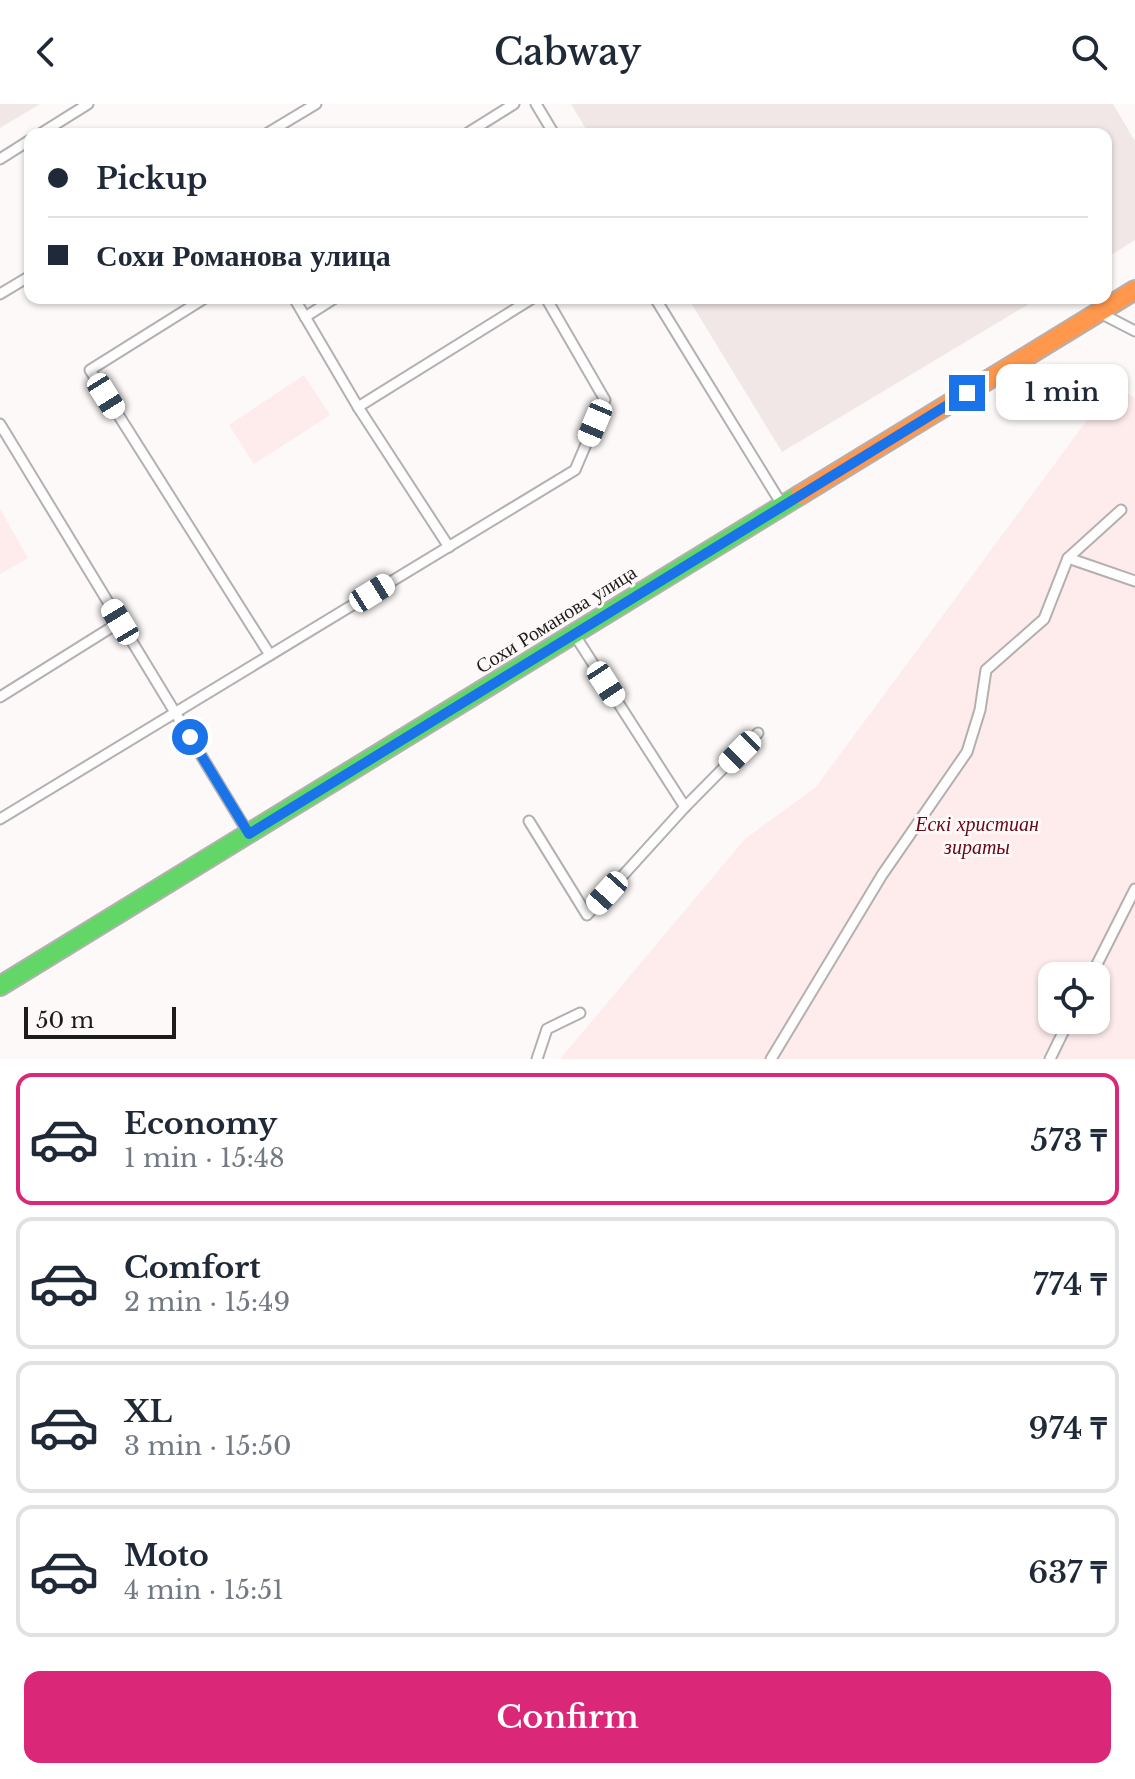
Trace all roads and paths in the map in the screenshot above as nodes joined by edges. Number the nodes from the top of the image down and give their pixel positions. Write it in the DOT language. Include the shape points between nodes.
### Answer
graph roads {
  1 [pos="88,104"];
  2 [pos="316,104"];
  3 [pos="514,104"];
  4 [pos="536,104"];
  5 [pos="50,128"];
  6 [pos="276,128"];
  7 [pos="476,128"];
  8 [pos="550,128"];
  9 [pos="24,144"];
  10 [pos="0,159"];
  11 [pos="24,280"];
  12 [pos="1135,290"];
  13 [pos="0,294"];
  14 [pos="195,304"];
  15 [pos="297,304"];
  16 [pos="326,304"];
  17 [pos="523,304"];
  18 [pos="549,304"];
  19 [pos="659,304"];
  20 [pos="1099,312"];
  21 [pos="305,317"];
  22 [pos="1135,331"];
  23 [pos="358,407"];
  24 [pos="1,427"];
  25 [pos="783,507"];
  26 [pos="1121,510"];
  27 [pos="449,547"];
  28 [pos="1068,558"];
  29 [pos="1135,581"];
  30 [pos="120,622"];
  31 [pos="574,635"];
  32 [pos="270,655"];
  33 [pos="0,697"];
  34 [pos="175,712"];
  35 [pos="758,733"];
  36 [pos="685,807"];
  37 [pos="0,819"];
  38 [pos="529,821"];
  39 [pos="249,834"];
  40 [pos="1135,889"];
  41 [pos="1098,962"];
  42 [pos="0,986"];
  43 [pos="580,1013"];
  44 [pos="1062,1034"];
  45 [pos="537,1059"];
  46 [pos="771,1059"];
  47 [pos="1050,1059"];
  1 -- 5 [label="lane"];
  2 -- 6 [label="lane"];
  3 -- 7 [label="lane"];
  4 -- 8 [label="lane"];
  9 -- 10 [label="lane"];
  11 -- 13 [label="lane"];
  12 -- 20 [label="street, Сохи Романова улица"];
  14 -- 32 [label="lane" via="90,370"];
  15 -- 21 [label="lane"];
  16 -- 21 [label="lane"];
  17 -- 23 [label="lane"];
  18 -- 27 [label="lane" via="605,400 575,470"];
  19 -- 25 [label="lane"];
  20 -- 22 [label="lane"];
  20 -- 25 [label="street, Сохи Романова улица"];
  21 -- 23 [label="lane"];
  23 -- 27 [label="lane"];
  24 -- 30 [label="lane"];
  25 -- 31 [label="street, Сохи Романова улица"];
  26 -- 28 [label="lane"];
  27 -- 32 [label="lane"];
  28 -- 29 [label="lane"];
  28 -- 46 [label="lane" via="1044,619 986,670 967,752 882,875"];
  30 -- 33 [label="lane"];
  30 -- 34 [label="lane"];
  31 -- 36 [label="lane"];
  31 -- 39 [label="street, Сохи Романова улица"];
  32 -- 34 [label="lane"];
  34 -- 37 [label="lane"];
  34 -- 39 [label="lane"];
  35 -- 36 [label="lane"];
  36 -- 38 [label="lane" via="587,915"];
  39 -- 42 [label="street, Сохи Романова улица"];
  40 -- 41 [label="lane"];
  43 -- 45 [label="lane" via="547,1029"];
  44 -- 47 [label="lane"];
}
